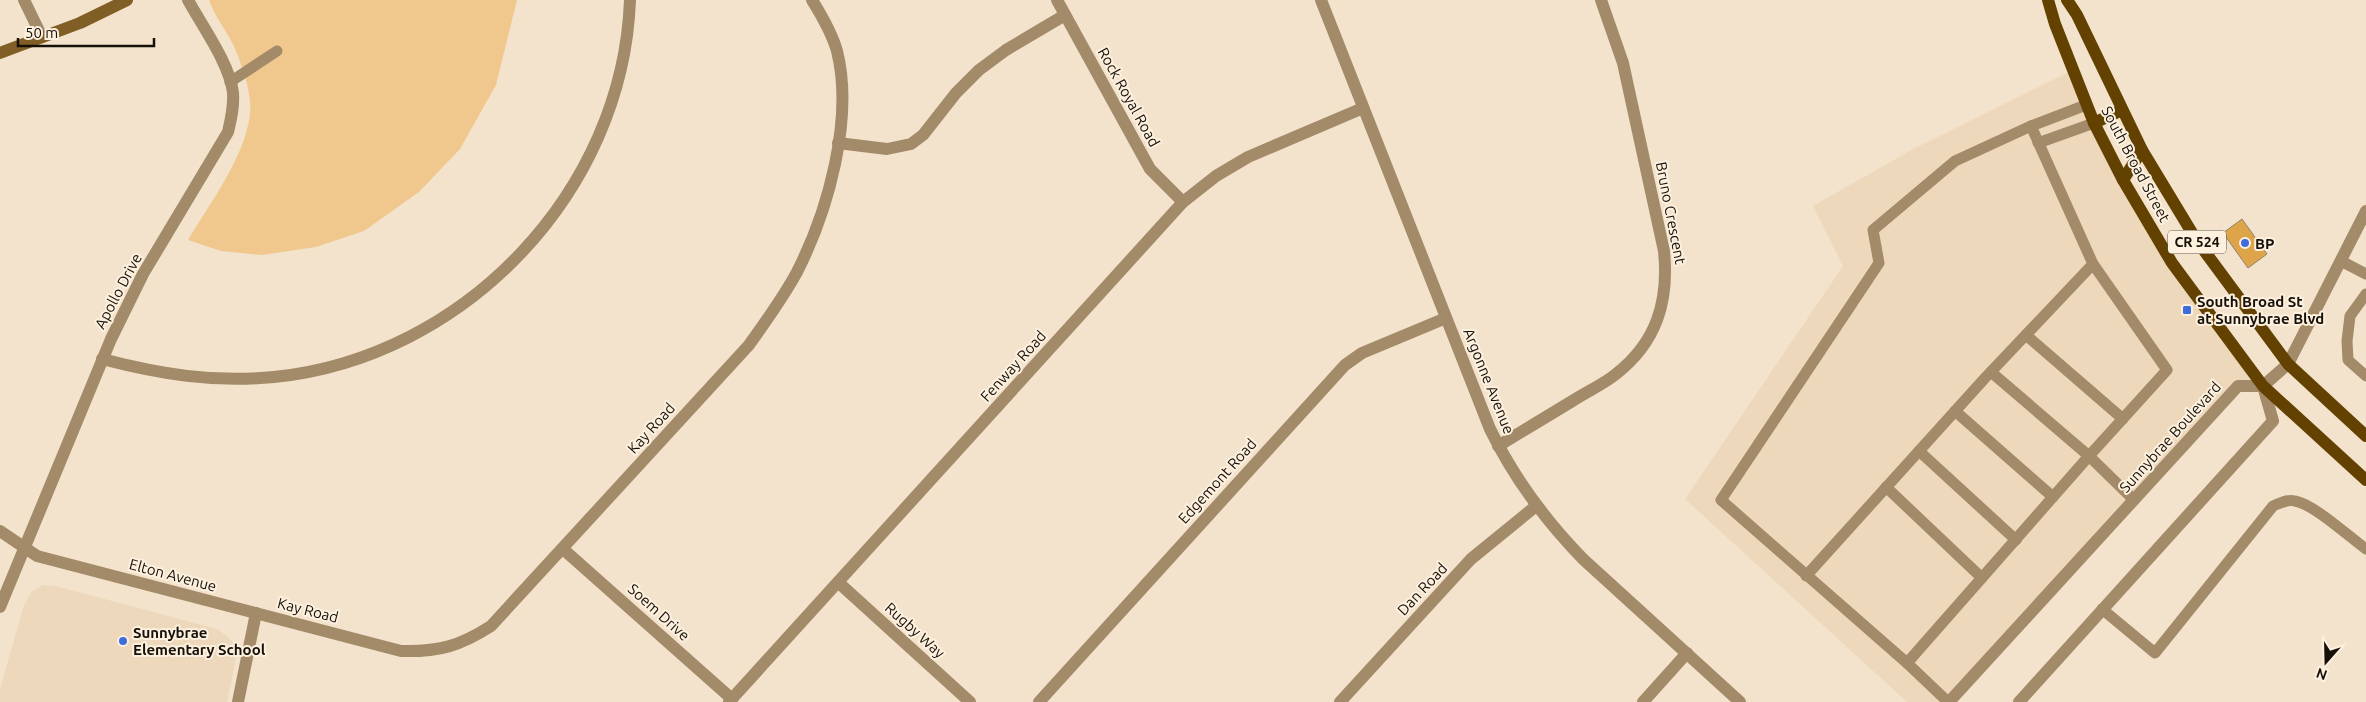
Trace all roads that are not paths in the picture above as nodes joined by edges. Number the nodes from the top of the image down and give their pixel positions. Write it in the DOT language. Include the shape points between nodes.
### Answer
graph roads {
  1 [pos="24,0"];
  2 [pos="127,0"];
  3 [pos="188,0"];
  4 [pos="630,0"];
  5 [pos="812,0"];
  6 [pos="1057,0"];
  7 [pos="1320,0"];
  8 [pos="1601,0"];
  9 [pos="2048,0"];
  10 [pos="2067,0"];
  11 [pos="1065,15"];
  12 [pos="42,38"];
  13 [pos="277,51"];
  14 [pos="0,53"];
  15 [pos="230,82"];
  16 [pos="2086,105"];
  17 [pos="1363,108"];
  18 [pos="2122,110"];
  19 [pos="2094,123"];
  20 [pos="2031,126"];
  21 [pos="838,143"];
  22 [pos="2038,144"];
  23 [pos="2142,150"];
  24 [pos="2123,180"];
  25 [pos="1183,202"];
  26 [pos="2366,211"];
  27 [pos="2341,261"];
  28 [pos="2093,264"];
  29 [pos="2366,274"];
  30 [pos="2366,294"];
  31 [pos="1446,318"];
  32 [pos="2026,335"];
  33 [pos="102,359"];
  34 [pos="2288,364"];
  35 [pos="1991,372"];
  36 [pos="2366,376"];
  37 [pos="2263,386"];
  38 [pos="1955,412"];
  39 [pos="2123,419"];
  40 [pos="2366,436"];
  41 [pos="1498,446"];
  42 [pos="1919,451"];
  43 [pos="2089,456"];
  44 [pos="2366,480"];
  45 [pos="1886,488"];
  46 [pos="2054,497"];
  47 [pos="2134,500"];
  48 [pos="1536,506"];
  49 [pos="0,531"];
  50 [pos="2016,540"];
  51 [pos="24,547"];
  52 [pos="564,549"];
  53 [pos="2366,549"];
  54 [pos="1806,576"];
  55 [pos="1982,578"];
  56 [pos="839,583"];
  57 [pos="0,607"];
  58 [pos="2102,609"];
  59 [pos="256,613"];
  60 [pos="1687,653"];
  61 [pos="1907,663"];
  62 [pos="731,700"];
  63 [pos="238,702"];
  64 [pos="970,702"];
  65 [pos="1039,702"];
  66 [pos="1340,702"];
  67 [pos="1643,702"];
  68 [pos="1740,702"];
  69 [pos="1949,702"];
  70 [pos="2019,702"];
  1 -- 12 [label="street"];
  2 -- 12 [label="street"];
  3 -- 15 [label="street, Apollo Drive"];
  4 -- 33 [label="street" via="625,51 615,92 590,155 565,200 511,264 480,292 440,320 396,344 357,359 275,377 191,378 149,372"];
  5 -- 21 [label="street, Kay Road" via="827,24 841,75"];
  6 -- 11 [label="street, Rock Royal Road"];
  7 -- 17 [label="street, Argonne Avenue"];
  8 -- 41 [label="street, Bruno Crescent" via="1623,63 1664,251 1664,296 1658,319 1633,359 1615,375"];
  9 -- 16 [label="main road, South Broad Street / CR 524"];
  10 -- 18 [label="main road, South Broad Street / CR 524"];
  11 -- 21 [label="street" via="979,70 923,135 910,144 887,149"];
  11 -- 25 [label="street, Rock Royal Road" via="1150,169"];
  12 -- 14 [label="street"];
  13 -- 15 [label="lane"];
  15 -- 33 [label="street, Apollo Drive" via="233,110 228,132 143,274"];
  16 -- 19 [label="main road, South Broad Street / CR 524"];
  16 -- 20 [label="lane"];
  17 -- 25 [label="street, Fenway Road" via="1248,157 1216,176"];
  17 -- 31 [label="street, Argonne Avenue"];
  18 -- 19 [label="main road"];
  18 -- 23 [label="main road, South Broad Street / CR 524"];
  19 -- 22 [label="lane"];
  19 -- 24 [label="main road, South Broad Street / CR 524"];
  20 -- 22 [label="lane"];
  20 -- 54 [label="lane" via="1955,161 1873,230 1880,263 1721,500"];
  21 -- 52 [label="street, Kay Road" via="826,198 814,232 774,310 748,345"];
  22 -- 28 [label="lane"];
  23 -- 24 [label="main road"];
  23 -- 34 [label="main road, South Broad Street / CR 524" via="2197,241"];
  24 -- 37 [label="main road, South Broad Street / CR 524" via="2172,264"];
  25 -- 56 [label="street, Fenway Road"];
  26 -- 27 [label="street"];
  27 -- 29 [label="lane"];
  27 -- 34 [label="street"];
  28 -- 32 [label="lane"];
  28 -- 39 [label="lane" via="2168,370"];
  30 -- 36 [label="lane" via="2350,316 2347,341 2348,360"];
  31 -- 41 [label="street, Argonne Avenue"];
  31 -- 65 [label="street, Edgemont Road" via="1362,353 1345,365"];
  32 -- 35 [label="lane"];
  32 -- 39 [label="lane"];
  33 -- 51 [label="street, Apollo Drive"];
  34 -- 37 [label="street"];
  34 -- 40 [label="main road, South Broad Street / CR 524"];
  35 -- 38 [label="lane"];
  35 -- 43 [label="lane"];
  37 -- 44 [label="main road, South Broad Street / CR 524"];
  37 -- 47 [label="street, Sunnybrae Boulevard" via="2238,386"];
  37 -- 58 [label="street" via="2273,421"];
  38 -- 42 [label="lane"];
  38 -- 46 [label="lane"];
  39 -- 43 [label="lane"];
  41 -- 48 [label="street, Argonne Avenue"];
  42 -- 45 [label="lane"];
  42 -- 50 [label="lane"];
  43 -- 46 [label="lane"];
  43 -- 47 [label="lane"];
  45 -- 54 [label="lane"];
  45 -- 55 [label="lane"];
  46 -- 50 [label="lane"];
  47 -- 69 [label="street, Sunnybrae Boulevard"];
  48 -- 60 [label="street, Argonne Avenue" via="1583,559"];
  48 -- 66 [label="street, Dan Road" via="1470,559"];
  49 -- 51 [label="street, Elton Avenue"];
  50 -- 55 [label="lane"];
  51 -- 57 [label="street, Apollo Drive"];
  51 -- 59 [label="street, Elton Avenue" via="37,556"];
  52 -- 59 [label="street, Kay Road" via="492,626 470,640 447,648 425,652 401,651"];
  52 -- 62 [label="street, Soem Drive"];
  53 -- 58 [label="lane" via="2307,504 2293,500 2282,502 2273,506 2155,653"];
  54 -- 61 [label="lane"];
  55 -- 61 [label="lane"];
  56 -- 62 [label="street, Fenway Road"];
  56 -- 64 [label="street, Rugby Way"];
  58 -- 70 [label="street"];
  59 -- 63 [label="street"];
  60 -- 67 [label="street"];
  60 -- 68 [label="street, Argonne Avenue"];
  61 -- 69 [label="lane"];
}
